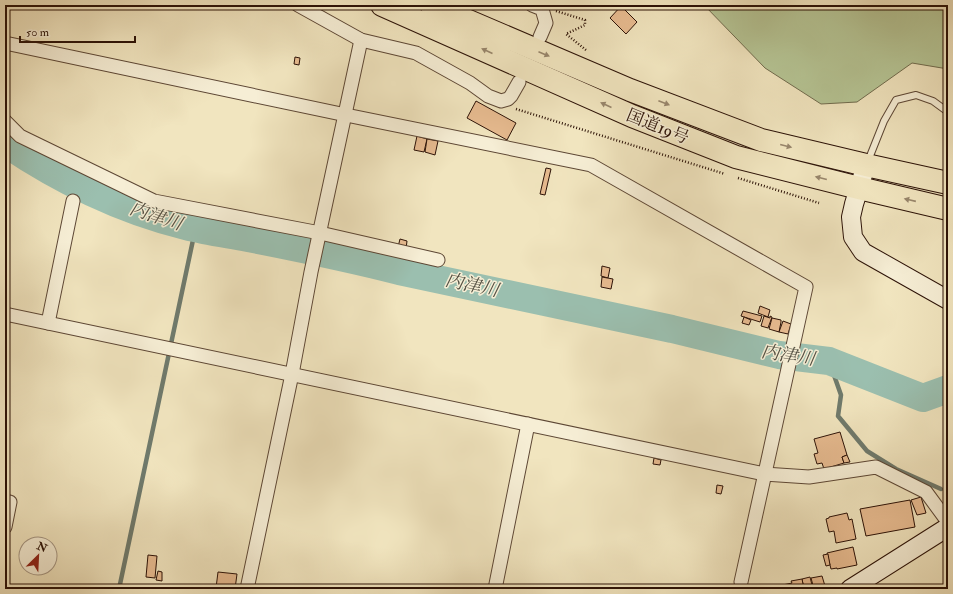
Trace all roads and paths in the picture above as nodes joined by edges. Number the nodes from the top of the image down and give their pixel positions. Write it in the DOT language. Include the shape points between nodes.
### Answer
graph roads {
  1 [pos="298,5"];
  2 [pos="382,5"];
  3 [pos="431,5"];
  4 [pos="537,9"];
  5 [pos="540,37"];
  6 [pos="361,40"];
  7 [pos="5,43"];
  8 [pos="587,51"];
  9 [pos="519,82"];
  10 [pos="501,101"];
  11 [pos="948,112"];
  12 [pos="346,116"];
  13 [pos="5,121"];
  14 [pos="866,165"];
  15 [pos="730,176"];
  16 [pos="737,178"];
  17 [pos="948,183"];
  18 [pos="859,188"];
  19 [pos="73,201"];
  20 [pos="819,203"];
  21 [pos="948,209"];
  22 [pos="320,233"];
  23 [pos="438,260"];
  24 [pos="948,300"];
  25 [pos="5,314"];
  26 [pos="48,322"];
  27 [pos="292,374"];
  28 [pos="528,424"];
  29 [pos="764,474"];
  30 [pos="5,501"];
  31 [pos="948,522"];
  32 [pos="5,527"];
  33 [pos="948,527"];
  34 [pos="741,582"];
  35 [pos="247,589"];
  36 [pos="494,589"];
  37 [pos="850,589"];
  1 -- 6 [label="street"];
  18 -- 2 [label="highway, 国道19号, one-way" via="728,154 632,116"];
  3 -- 14 [label="highway, 国道19号, one-way" via="630,90 761,140"];
  4 -- 5 [label="street" via="546,23"];
  4 -- 8 [label="path" via="551,10 585,20 585,25 566,34"];
  6 -- 10 [label="street" via="416,53 488,96"];
  6 -- 12 [label="street"];
  7 -- 12 [label="street"];
  9 -- 10 [label="street" via="508,100"];
  10 -- 15 [label="path" via="506,106 520,111"];
  11 -- 14 [label="lane" via="932,101 916,95 896,100 884,121"];
  12 -- 22 [label="street"];
  12 -- 29 [label="street" via="591,165 806,287"];
  13 -- 22 [label="street" via="20,136 154,201"];
  14 -- 17 [label="highway, 国道19号"];
  14 -- 18 [label="street"];
  16 -- 20 [label="path"];
  21 -- 18 [label="highway, 国道19号, one-way"];
  18 -- 24 [label="street" via="851,216 853,237 863,252"];
  19 -- 26 [label="street"];
  22 -- 23 [label="street"];
  22 -- 27 [label="street"];
  25 -- 26 [label="street"];
  26 -- 27 [label="street"];
  27 -- 28 [label="street"];
  27 -- 35 [label="street"];
  28 -- 29 [label="street"];
  28 -- 36 [label="street"];
  29 -- 31 [label="street" via="809,477 876,467 926,492"];
  29 -- 34 [label="street"];
  30 -- 32 [label="street" via="10,502"];
  33 -- 37 [label="street"];
}
